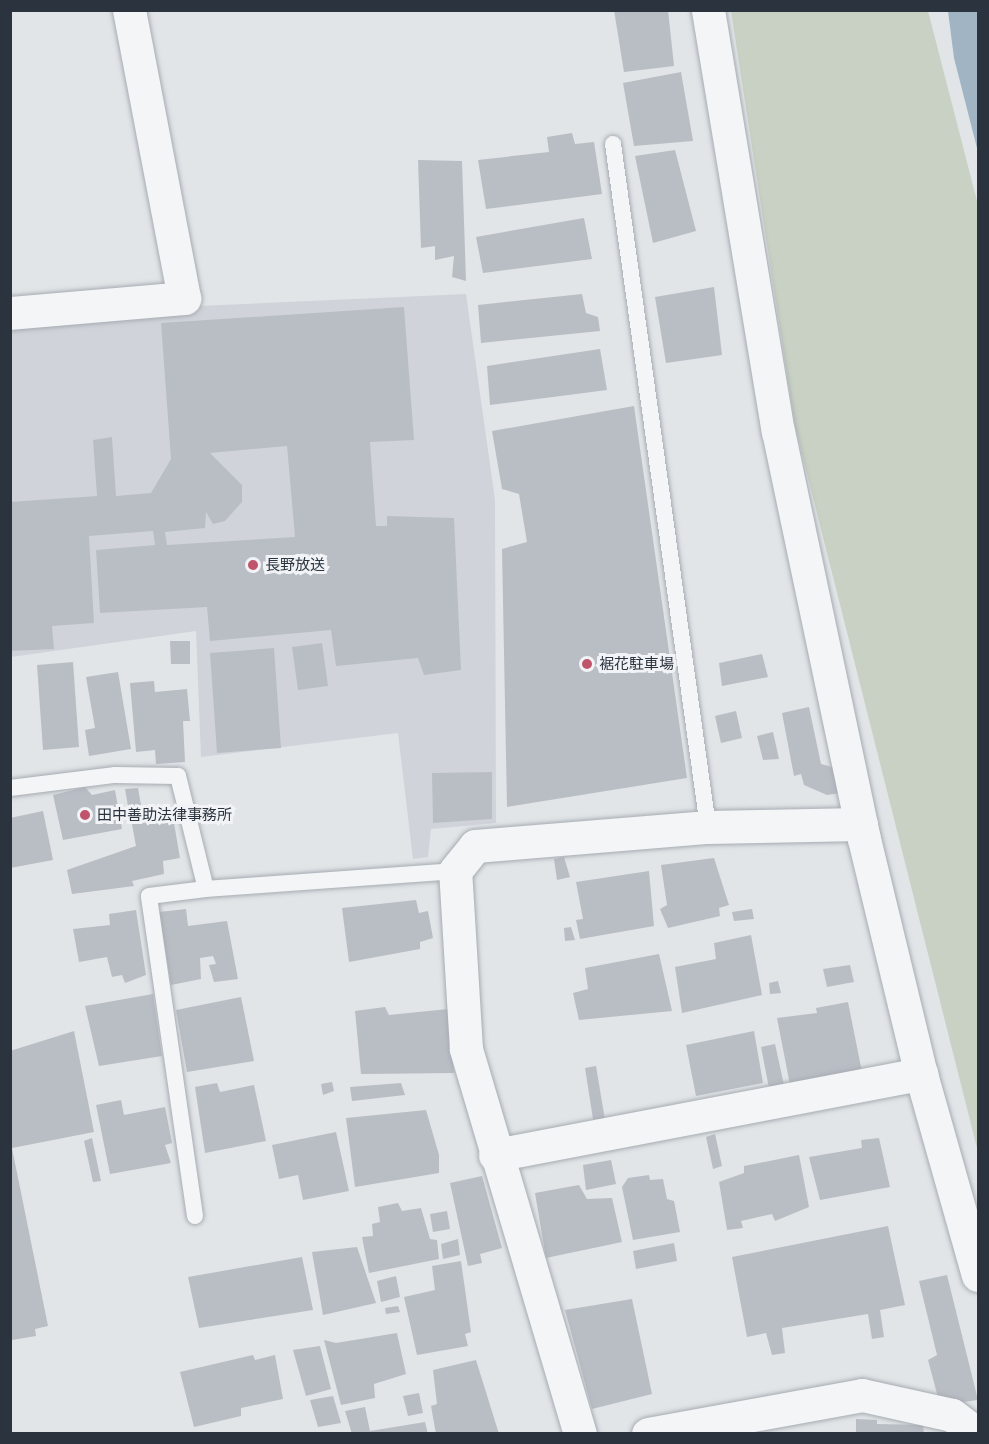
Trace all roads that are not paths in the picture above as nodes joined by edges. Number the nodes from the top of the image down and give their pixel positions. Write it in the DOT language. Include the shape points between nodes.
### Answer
graph roads {
  1 [pos="129,10"];
  2 [pos="708,10"];
  3 [pos="613,144"];
  4 [pos="10,313"];
  5 [pos="10,788"];
  6 [pos="861,824"];
  7 [pos="708,827"];
  8 [pos="455,871"];
  9 [pos="206,889"];
  10 [pos="921,1074"];
  11 [pos="495,1155"];
  12 [pos="195,1216"];
  13 [pos="978,1275"];
  14 [pos="754,1423"];
  15 [pos="580,1434"];
  16 [pos="648,1434"];
  17 [pos="977,1434"];
  1 -- 4 [label="street" via="184,298"];
  2 -- 6 [label="street" via="778,431"];
  3 -- 7 [label="lane"];
  5 -- 9 [label="lane" via="115,775 178,776"];
  6 -- 7 [label="street"];
  6 -- 10 [label="street"];
  7 -- 8 [label="street" via="475,846"];
  8 -- 9 [label="lane"];
  8 -- 11 [label="street" via="466,1049"];
  9 -- 12 [label="lane" via="149,896"];
  10 -- 11 [label="street"];
  10 -- 13 [label="street"];
  11 -- 15 [label="street"];
  14 -- 16 [label="street"];
  14 -- 17 [label="street" via="862,1395 952,1415"];
}
